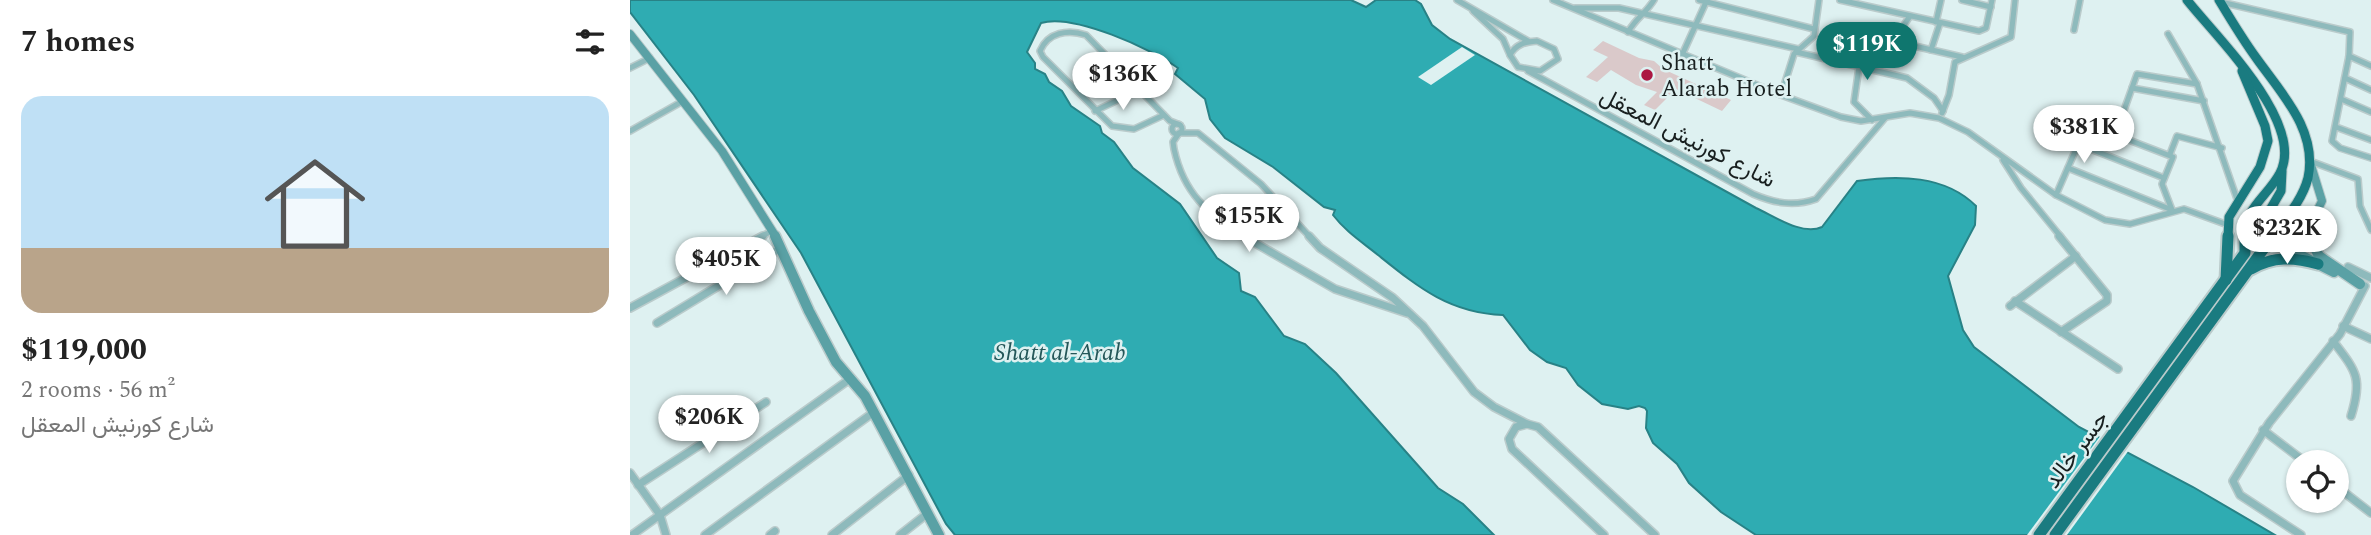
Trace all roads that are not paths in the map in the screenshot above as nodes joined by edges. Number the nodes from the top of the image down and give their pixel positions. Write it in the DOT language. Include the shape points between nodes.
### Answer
graph roads {
  1 [pos="1457,0"];
  2 [pos="1553,0"];
  3 [pos="1654,0"];
  4 [pos="1699,0"];
  5 [pos="1819,0"];
  6 [pos="1840,0"];
  7 [pos="1941,0"];
  8 [pos="1962,0"];
  9 [pos="1992,0"];
  10 [pos="2015,0"];
  11 [pos="2080,0"];
  12 [pos="2187,0"];
  13 [pos="1707,1"];
  14 [pos="2220,1"];
  15 [pos="1991,7"];
  16 [pos="1573,8"];
  17 [pos="1472,9"];
  18 [pos="1643,12"];
  19 [pos="1910,16"];
  20 [pos="1938,22"];
  21 [pos="1694,24"];
  22 [pos="1814,29"];
  23 [pos="2074,30"];
  24 [pos="1628,32"];
  25 [pos="630,34"];
  26 [pos="2168,34"];
  27 [pos="1530,41"];
  28 [pos="1893,41"];
  29 [pos="2220,42"];
  30 [pos="2246,42"];
  31 [pos="1931,50"];
  32 [pos="1797,51"];
  33 [pos="1510,55"];
  34 [pos="1682,55"];
  35 [pos="2349,56"];
  36 [pos="1962,57"];
  37 [pos="650,58"];
  38 [pos="2371,66"];
  39 [pos="1859,67"];
  40 [pos="630,68"];
  41 [pos="2242,69"];
  42 [pos="1528,71"];
  43 [pos="2345,78"];
  44 [pos="2197,83"];
  45 [pos="2132,88"];
  46 [pos="1139,90"];
  47 [pos="2371,90"];
  48 [pos="1781,95"];
  49 [pos="2341,99"];
  50 [pos="683,101"];
  51 [pos="2204,101"];
  52 [pos="1095,111"];
  53 [pos="1943,111"];
  54 [pos="2371,112"];
  55 [pos="2123,113"];
  56 [pos="1164,115"];
  57 [pos="1885,118"];
  58 [pos="1939,118"];
  59 [pos="1872,120"];
  60 [pos="2077,120"];
  61 [pos="2087,124"];
  62 [pos="2336,127"];
  63 [pos="1177,130"];
  64 [pos="630,131"];
  65 [pos="2371,140"];
  66 [pos="2078,144"];
  67 [pos="2222,148"];
  68 [pos="2170,154"];
  69 [pos="2003,158"];
  70 [pos="2371,158"];
  71 [pos="2310,162"];
  72 [pos="2068,168"];
  73 [pos="2282,171"];
  74 [pos="2164,178"];
  75 [pos="2056,195"];
  76 [pos="2238,202"];
  77 [pos="2172,211"];
  78 [pos="2228,225"];
  79 [pos="2371,230"];
  80 [pos="772,231"];
  81 [pos="2270,240"];
  82 [pos="782,248"];
  83 [pos="2076,256"];
  84 [pos="2318,264"];
  85 [pos="2348,267"];
  86 [pos="2243,275"];
  87 [pos="2226,280"];
  88 [pos="2368,282"];
  89 [pos="630,308"];
  90 [pos="2211,311"];
  91 [pos="1411,315"];
  92 [pos="657,323"];
  93 [pos="2343,326"];
  94 [pos="2061,332"];
  95 [pos="2371,339"];
  96 [pos="2333,341"];
  97 [pos="2118,369"];
  98 [pos="850,379"];
  99 [pos="2153,390"];
  100 [pos="766,402"];
  101 [pos="874,412"];
  102 [pos="2351,416"];
  103 [pos="1527,424"];
  104 [pos="2263,430"];
  105 [pos="2289,450"];
  106 [pos="630,473"];
  107 [pos="909,475"];
  108 [pos="638,485"];
  109 [pos="2349,496"];
  110 [pos="928,513"];
  111 [pos="2371,513"];
  112 [pos="660,515"];
  113 [pos="632,535"];
  114 [pos="666,535"];
  115 [pos="705,535"];
  116 [pos="832,535"];
  117 [pos="900,535"];
  118 [pos="939,535"];
  119 [pos="1604,535"];
  120 [pos="1655,535"];
  121 [pos="2039,535"];
  122 [pos="2054,535"];
  123 [pos="2301,535"];
  1 -- 17 [label="street"];
  2 -- 16 [label="street"];
  3 -- 18 [label="street"];
  4 -- 13 [label="street"];
  5 -- 22 [label="street"];
  6 -- 19 [label="street"];
  7 -- 20 [label="street"];
  8 -- 15 [label="street"];
  9 -- 15 [label="street"];
  10 -- 36 [label="street" via="2011,37"];
  11 -- 23 [label="street"];
  12 -- 29 [label="highway"];
  13 -- 21 [label="street"];
  13 -- 22 [label="street"];
  14 -- 30 [label="highway"];
  14 -- 35 [label="street" via="2346,29 2351,34"];
  15 -- 20 [label="street" via="1983,31"];
  16 -- 18 [label="street" via="1610,6"];
  16 -- 24 [label="street"];
  17 -- 27 [label="street"];
  17 -- 33 [label="street" via="1503,39"];
  18 -- 21 [label="street"];
  18 -- 24 [label="street"];
  19 -- 20 [label="street"];
  19 -- 28 [label="street"];
  20 -- 31 [label="street"];
  21 -- 32 [label="street"];
  21 -- 34 [label="street"];
  22 -- 32 [label="street" via="1812,38"];
  24 -- 34 [label="street"];
  25 -- 37 [label="street"];
  26 -- 44 [label="street"];
  27 -- 33 [label="street"];
  27 -- 42 [label="street" via="1549,44 1558,59 1548,69"];
  28 -- 31 [label="street"];
  28 -- 39 [label="street" via="1857,57"];
  29 -- 30 [label="highway"];
  29 -- 41 [label="highway"];
  30 -- 71 [label="highway" via="2297,114"];
  31 -- 36 [label="street"];
  32 -- 39 [label="street"];
  32 -- 48 [label="street"];
  33 -- 42 [label="street" via="1517,67"];
  34 -- 48 [label="street"];
  35 -- 38 [label="street"];
  35 -- 43 [label="street"];
  36 -- 53 [label="street" via="1955,62"];
  37 -- 40 [label="street"];
  37 -- 50 [label="street"];
  39 -- 53 [label="street" via="1907,78 1934,98"];
  39 -- 59 [label="street" via="1854,102"];
  41 -- 73 [label="highway" via="2269,103 2282,130 2287,152"];
  41 -- 76 [label="highway" via="2268,141 2260,167"];
  42 -- 57 [label="street, شارع كورنيش المعقل" via="1753,194 1785,205 1816,199"];
  43 -- 47 [label="street"];
  43 -- 49 [label="street"];
  44 -- 45 [label="street" via="2137,74"];
  44 -- 51 [label="street"];
  45 -- 51 [label="street"];
  45 -- 55 [label="street"];
  46 -- 52 [label="street"];
  46 -- 52 [label="street" via="1086,35 1068,32 1048,38 1041,54"];
  46 -- 56 [label="street"];
  48 -- 59 [label="street" via="1848,120"];
  49 -- 54 [label="street"];
  49 -- 62 [label="street"];
  50 -- 64 [label="street"];
  50 -- 80 [label="street" via="722,150"];
  51 -- 67 [label="street"];
  52 -- 56 [label="street" via="1112,127 1122,129 1140,127"];
  53 -- 58 [label="street"];
  56 -- 63 [label="street"];
  57 -- 58 [label="street" via="1910,113"];
  57 -- 59 [label="street"];
  58 -- 69 [label="street"];
  60 -- 61 [label="street"];
  61 -- 66 [label="street"];
  61 -- 68 [label="street"];
  62 -- 65 [label="street"];
  62 -- 70 [label="street" via="2332,141 2336,146"];
  63 -- 91 [label="street" via="1194,131 1261,184 1320,248"];
  63 -- 91 [label="street" via="1173,142 1190,191 1208,211 1318,281"];
  66 -- 72 [label="street"];
  66 -- 74 [label="street"];
  67 -- 68 [label="street" via="2180,136 2174,139"];
  67 -- 76 [label="street"];
  68 -- 74 [label="street" via="2174,159"];
  69 -- 75 [label="street"];
  69 -- 83 [label="street"];
  71 -- 79 [label="street" via="2358,179 2360,206"];
  71 -- 81 [label="highway" via="2300,199"];
  71 -- 88 [label="street" via="2322,201 2309,228 2310,241 2332,267"];
  72 -- 75 [label="street"];
  72 -- 77 [label="street"];
  73 -- 81 [label="highway" via="2281,191 2260,227"];
  73 -- 87 [label="highway" via="2247,219 2245,253"];
  74 -- 77 [label="street" via="2163,192"];
  75 -- 77 [label="street" via="2093,216 2118,223 2140,223"];
  76 -- 78 [label="highway"];
  77 -- 78 [label="street" via="2191,210"];
  78 -- 87 [label="highway"];
  80 -- 82 [label="street"];
  80 -- 89 [label="street"];
  81 -- 84 [label="street"];
  81 -- 86 [label="highway"];
  82 -- 92 [label="street"];
  82 -- 98 [label="street" via="836,362"];
  83 -- 94 [label="street" via="2108,298"];
  83 -- 94 [label="street" via="2012,304"];
  84 -- 86 [label="highway" via="2275,258"];
  84 -- 88 [label="street"];
  85 -- 88 [label="street"];
  86 -- 90 [label="highway"];
  87 -- 90 [label="highway"];
  88 -- 93 [label="street"];
  90 -- 99 [label="highway"];
  91 -- 103 [label="street" via="1474,392"];
  93 -- 95 [label="street"];
  93 -- 96 [label="street"];
  94 -- 97 [label="street"];
  96 -- 102 [label="street" via="2360,384"];
  96 -- 104 [label="street"];
  98 -- 101 [label="street"];
  98 -- 112 [label="street"];
  99 -- 121 [label="highway, جسر خالد"];
  99 -- 122 [label="highway, جسر خالد"];
  100 -- 108 [label="street"];
  101 -- 107 [label="street"];
  101 -- 115 [label="street"];
  103 -- 119 [label="street" via="1511,433 1512,449"];
  103 -- 120 [label="street" via="1538,427"];
  104 -- 105 [label="street"];
  104 -- 123 [label="street" via="2243,460 2233,481 2235,488"];
  106 -- 108 [label="street"];
  107 -- 110 [label="street"];
  107 -- 116 [label="street"];
  108 -- 112 [label="street"];
  109 -- 111 [label="street"];
  110 -- 117 [label="street"];
  110 -- 118 [label="street"];
  112 -- 113 [label="street"];
  112 -- 114 [label="street"];
}
